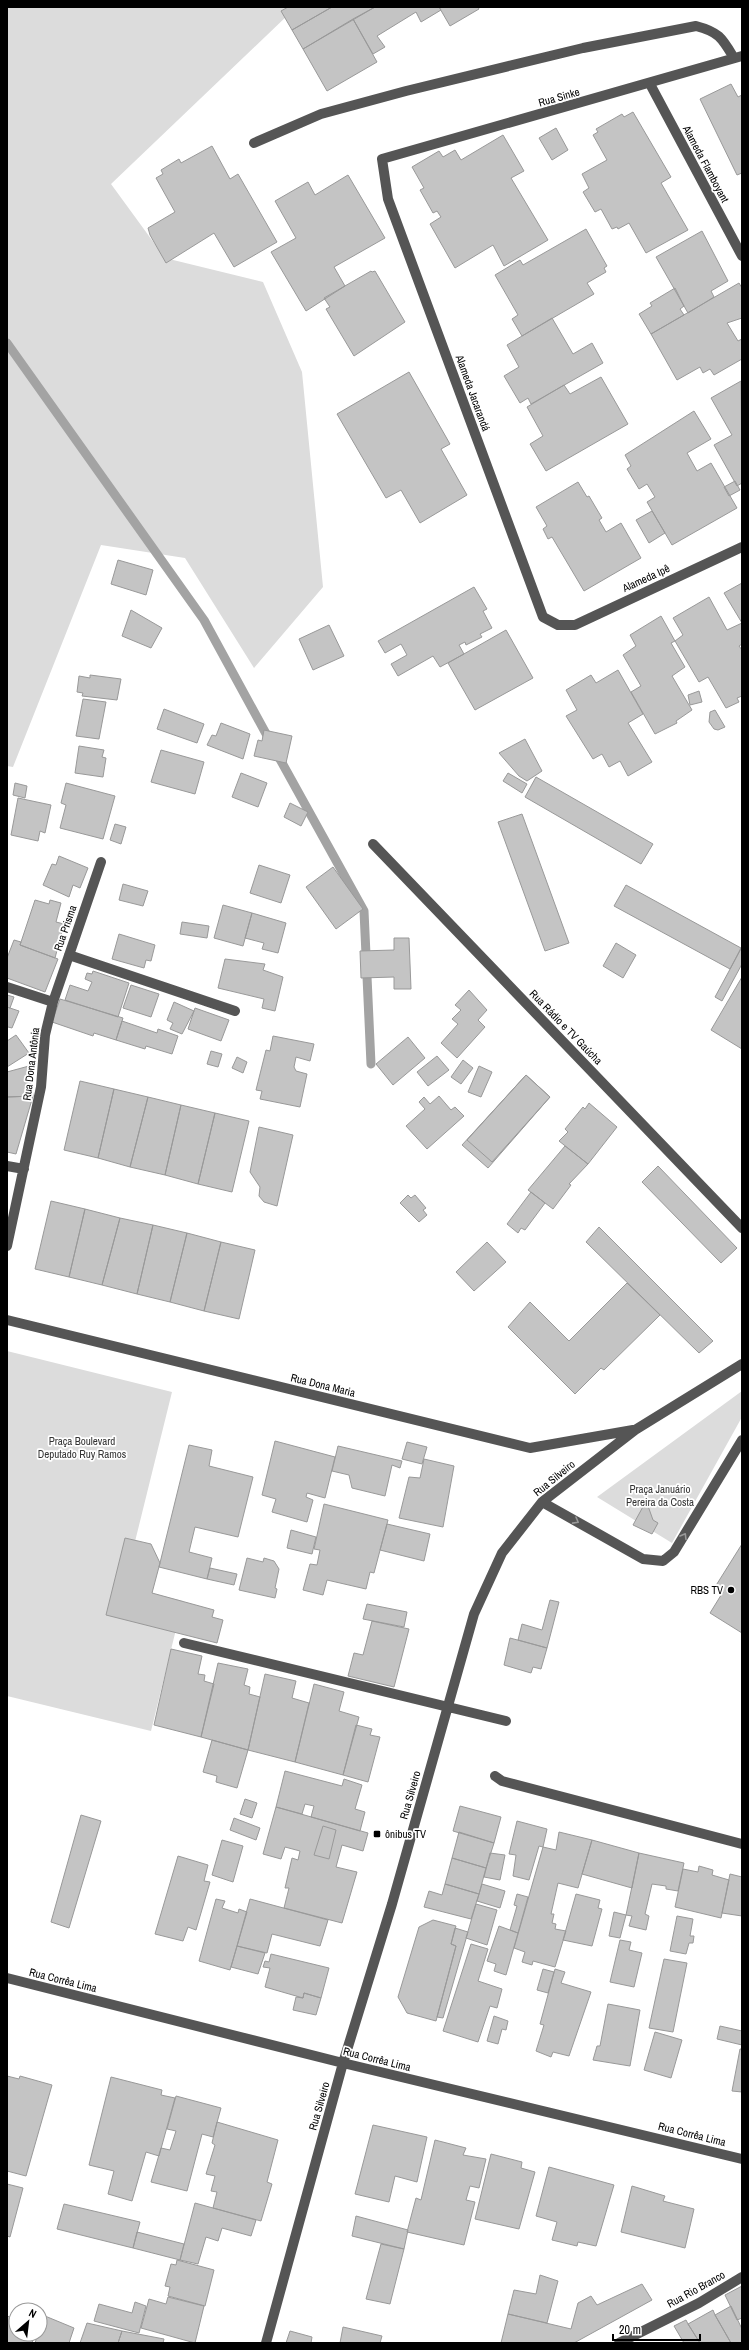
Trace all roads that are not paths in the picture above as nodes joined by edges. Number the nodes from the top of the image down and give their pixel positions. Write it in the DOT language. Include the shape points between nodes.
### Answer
graph roads {
  1 [pos="738,57"];
  2 [pos="650,84"];
  3 [pos="254,143"];
  4 [pos="382,159"];
  5 [pos="742,256"];
  6 [pos="742,547"];
  7 [pos="558,625"];
  8 [pos="373,844"];
  9 [pos="101,862"];
  10 [pos="69,955"];
  11 [pos="7,987"];
  12 [pos="53,1002"];
  13 [pos="235,1011"];
  14 [pos="7,1166"];
  15 [pos="24,1169"];
  16 [pos="742,1228"];
  17 [pos="9,1230"];
  18 [pos="7,1246"];
  19 [pos="7,1320"];
  20 [pos="742,1364"];
  21 [pos="635,1430"];
  22 [pos="742,1440"];
  23 [pos="542,1502"];
  24 [pos="184,1643"];
  25 [pos="448,1706"];
  26 [pos="506,1721"];
  27 [pos="495,1776"];
  28 [pos="742,1844"];
  29 [pos="7,1978"];
  30 [pos="343,2063"];
  31 [pos="742,2159"];
  32 [pos="742,2277"];
  33 [pos="266,2343"];
  34 [pos="619,2343"];
  1 -- 2 [label="street, Rua Sinke"];
  1 -- 3 [label="street" via="712,30 696,26 583,48 406,91 321,114"];
  2 -- 4 [label="street, Rua Sinke"];
  2 -- 5 [label="street, Alameda Flamboyant"];
  4 -- 7 [label="street, Alameda Jacarandá" via="388,199 543,617"];
  6 -- 7 [label="street, Alameda Ipê" via="575,625"];
  8 -- 16 [label="street, Rua Rádio e TV Gaúcha"];
  9 -- 10 [label="street, Rua Prisma"];
  10 -- 12 [label="street, Rua Prisma"];
  10 -- 13 [label="street"];
  11 -- 12 [label="street"];
  12 -- 15 [label="street, Rua Dona Antônia" via="45,1035 41,1087"];
  14 -- 15 [label="street"];
  15 -- 17 [label="street, Rua Dona Antônia"];
  17 -- 18 [label="street, Rua Dona Antônia"];
  19 -- 21 [label="street, Rua Dona Maria" via="530,1448"];
  20 -- 21 [label="street, Rua Silveiro"];
  21 -- 23 [label="street, Rua Silveiro"];
  23 -- 22 [label="street, one-way" via="643,1559 663,1561 674,1552"];
  23 -- 25 [label="street, Rua Silveiro" via="502,1553 474,1614"];
  24 -- 25 [label="street"];
  25 -- 26 [label="street"];
  25 -- 30 [label="street, Rua Silveiro" via="392,1904"];
  27 -- 28 [label="street" via="502,1781"];
  29 -- 30 [label="street, Rua Corrêa Lima"];
  30 -- 31 [label="street, Rua Corrêa Lima"];
  30 -- 33 [label="street, Rua Silveiro"];
  32 -- 34 [label="street, Rua Rio Branco" via="699,2303"];
}
